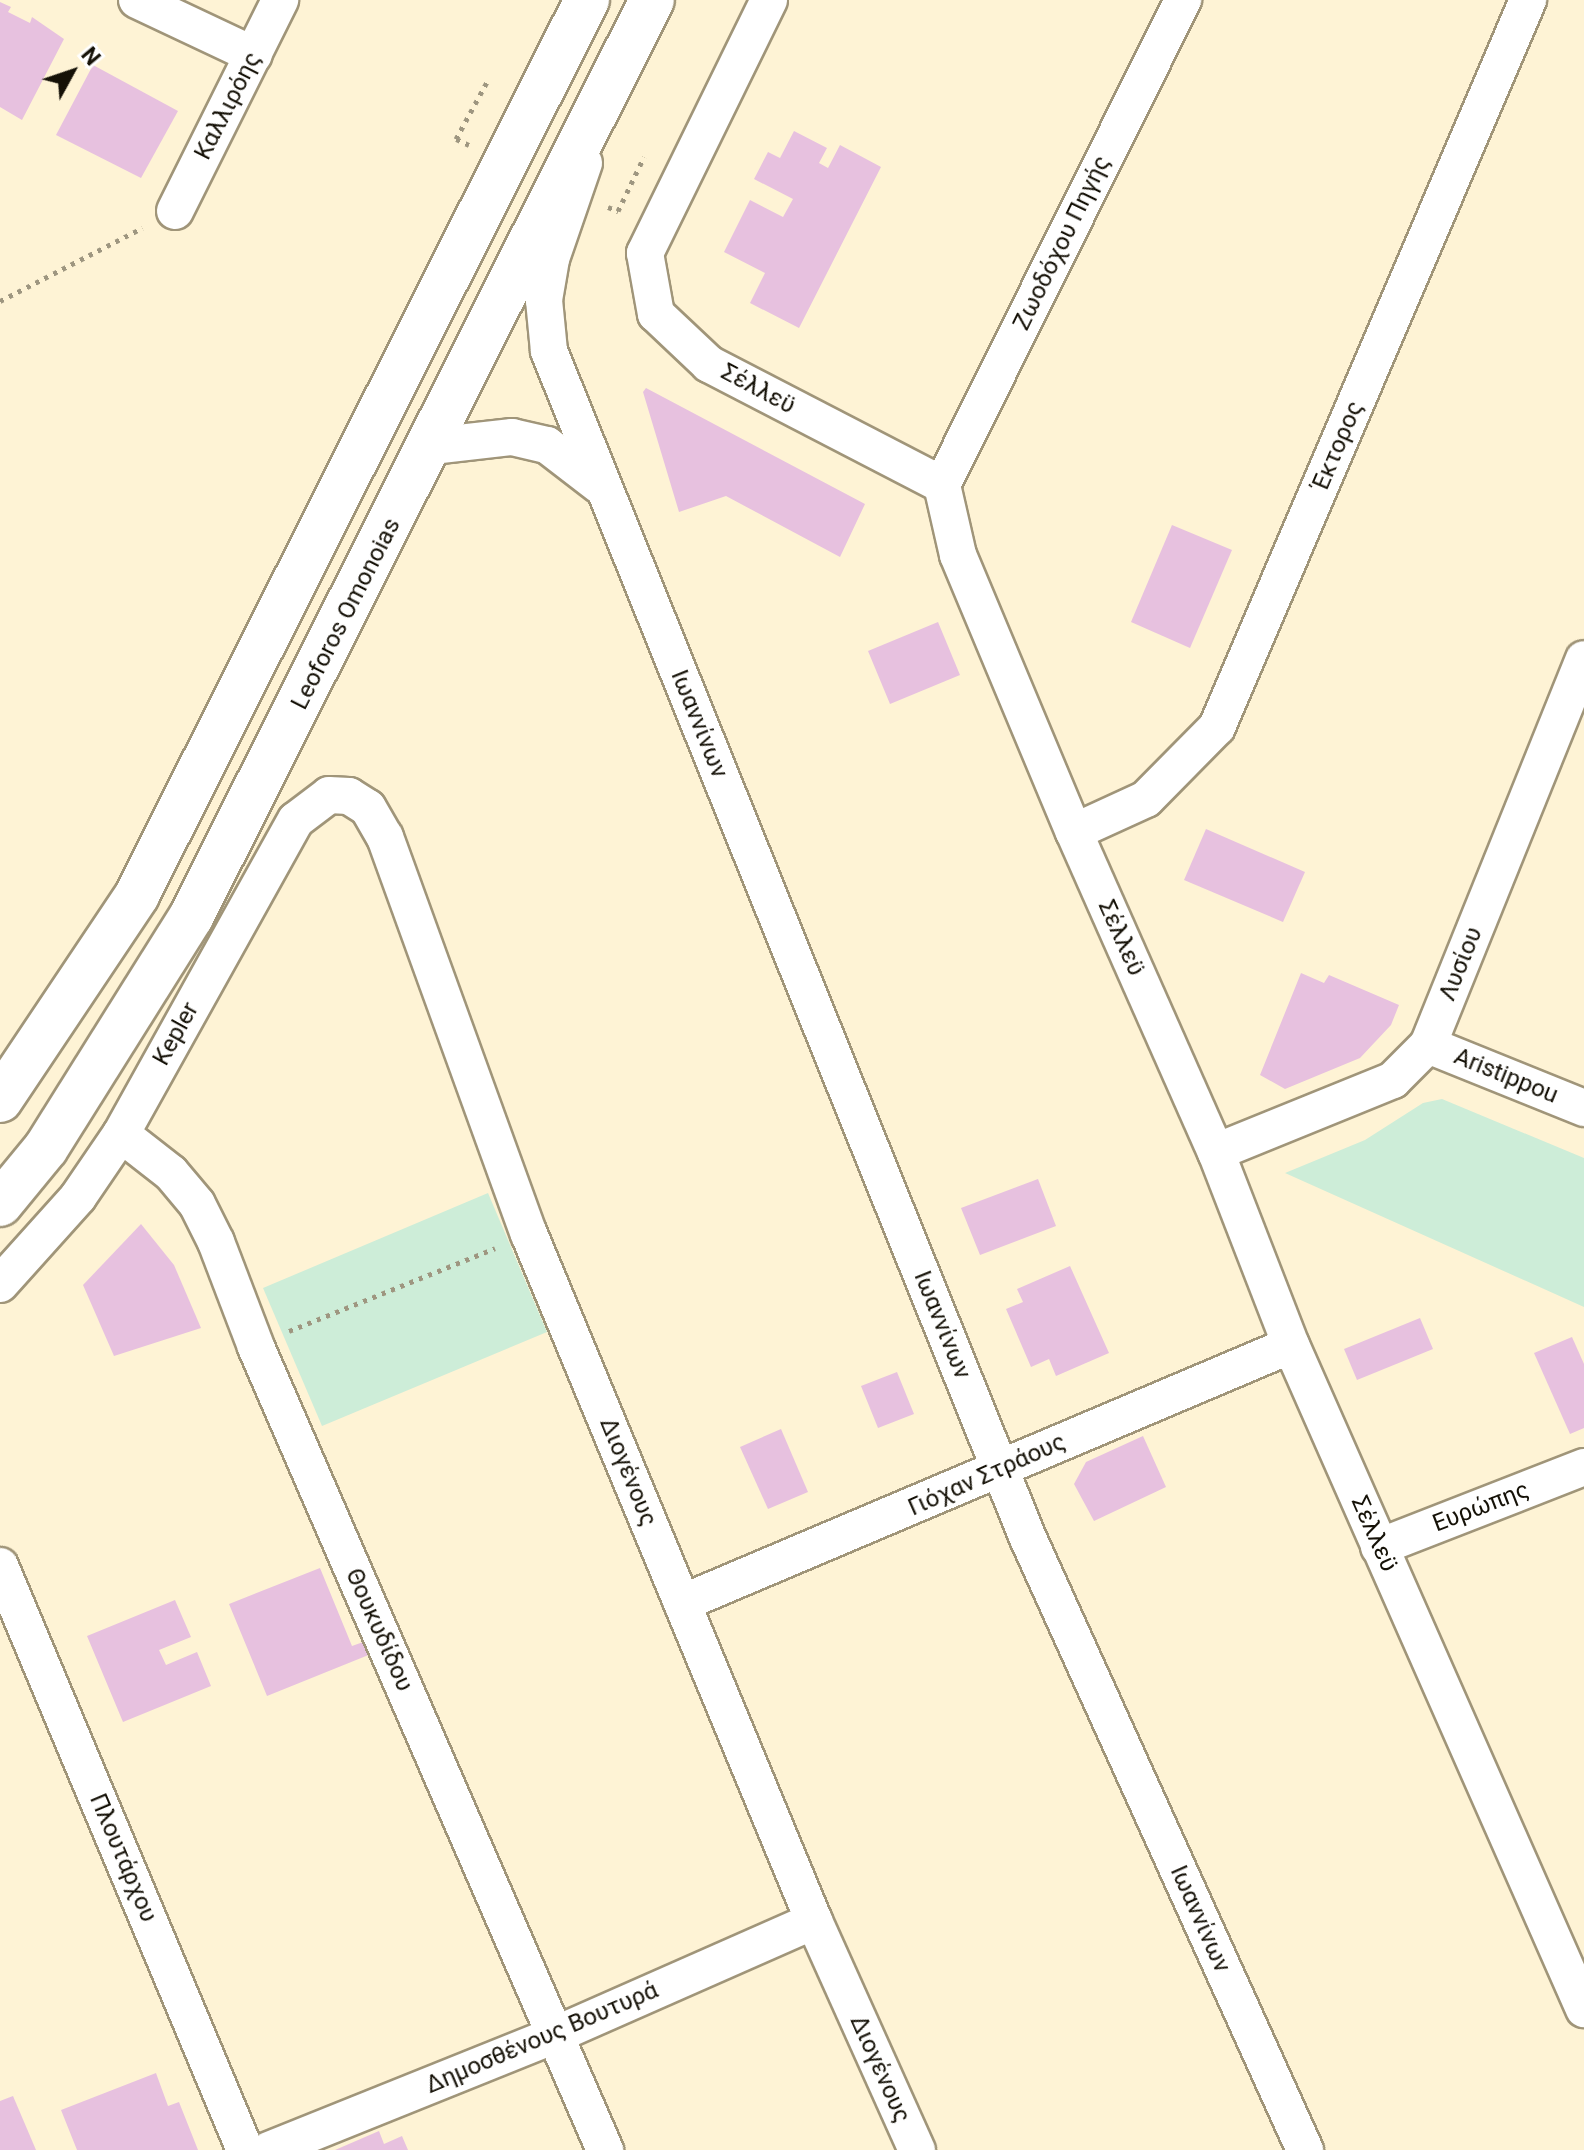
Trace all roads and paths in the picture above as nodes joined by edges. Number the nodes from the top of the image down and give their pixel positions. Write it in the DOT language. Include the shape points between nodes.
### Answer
graph roads {
  1 [pos="137,0"];
  2 [pos="280,0"];
  3 [pos="587,0"];
  4 [pos="652,0"];
  5 [pos="769,0"];
  6 [pos="1183,0"];
  7 [pos="1528,0"];
  8 [pos="254,55"];
  9 [pos="488,80"];
  10 [pos="596,111"];
  11 [pos="469,145"];
  12 [pos="644,157"];
  13 [pos="598,203"];
  14 [pos="175,211"];
  15 [pos="0,301"];
  16 [pos="432,446"];
  17 [pos="942,485"];
  18 [pos="603,489"];
  19 [pos="1584,659"];
  20 [pos="349,796"];
  21 [pos="1074,832"];
  22 [pos="1428,1045"];
  23 [pos="0,1100"];
  24 [pos="1584,1108"];
  25 [pos="121,1134"];
  26 [pos="1216,1152"];
  27 [pos="0,1204"];
  28 [pos="529,1234"];
  29 [pos="0,1284"];
  30 [pos="1291,1345"];
  31 [pos="256,1347"];
  32 [pos="1584,1467"];
  33 [pos="1000,1469"];
  34 [pos="1379,1547"];
  35 [pos="0,1566"];
  36 [pos="682,1603"];
  37 [pos="814,1921"];
  38 [pos="1584,2009"];
  39 [pos="555,2035"];
  40 [pos="245,2150"];
  41 [pos="269,2150"];
  42 [pos="605,2150"];
  43 [pos="917,2150"];
  44 [pos="1305,2150"];
  1 -- 8 [label="street"];
  2 -- 8 [label="street, Καλλιρόης"];
  3 -- 23 [label="main road" via="137,895"];
  4 -- 10 [label="main road, Leoforos Omonoias"];
  5 -- 17 [label="street, Σέλλεϋ" via="645,253 656,314 709,364"];
  6 -- 17 [label="street, Ζωοδόχου Πηγής"];
  7 -- 21 [label="street, Έκτορος" via="1217,727 1146,799"];
  8 -- 14 [label="street, Καλλιρόης"];
  9 -- 11 [label="path" via="456,139"];
  10 -- 16 [label="main road, Leoforos Omonoias"];
  10 -- 18 [label="street, Ιωαννίνων" via="575,200 551,259 544,300 549,351"];
  12 -- 13 [label="path" via="618,211"];
  14 -- 15 [label="path"];
  16 -- 18 [label="street, Ιωαννίνων" via="512,437 547,445"];
  16 -- 27 [label="main road, Leoforos Omonoias" via="191,917 46,1148"];
  17 -- 21 [label="street, Σέλλεϋ" via="958,555"];
  18 -- 33 [label="street, Ιωαννίνων"];
  19 -- 22 [label="street, Λυσίου"];
  20 -- 25 [label="street, Kepler" via="329,795 296,820"];
  20 -- 28 [label="street, Διογένους" via="368,808 385,837"];
  21 -- 26 [label="street, Σέλλεϋ"];
  22 -- 24 [label="street, Aristippou"];
  22 -- 26 [label="street, Λυσίου" via="1393,1080"];
  25 -- 29 [label="street, Kepler" via="78,1197"];
  25 -- 31 [label="street, Θουκυδίδου" via="171,1173 197,1204"];
  26 -- 30 [label="street, Σέλλεϋ"];
  28 -- 31 [label="path"];
  28 -- 36 [label="street, Διογένους"];
  30 -- 33 [label="street, Γιόχαν Στράους"];
  30 -- 34 [label="street, Σέλλεϋ"];
  31 -- 39 [label="street, Θουκυδίδου"];
  32 -- 34 [label="street, Ευρώπης"];
  33 -- 36 [label="street, Γιόχαν Στράους"];
  33 -- 44 [label="street, Ιωαννίνων"];
  34 -- 38 [label="street, Σέλλεϋ"];
  35 -- 40 [label="street, Πλουτάρχου"];
  36 -- 37 [label="street, Διογένους"];
  37 -- 39 [label="street, Δημοσθένους Βουτυρά"];
  37 -- 43 [label="street, Διογένους"];
  39 -- 41 [label="street, Δημοσθένους Βουτυρά"];
  39 -- 42 [label="street, Θουκυδίδου"];
}
